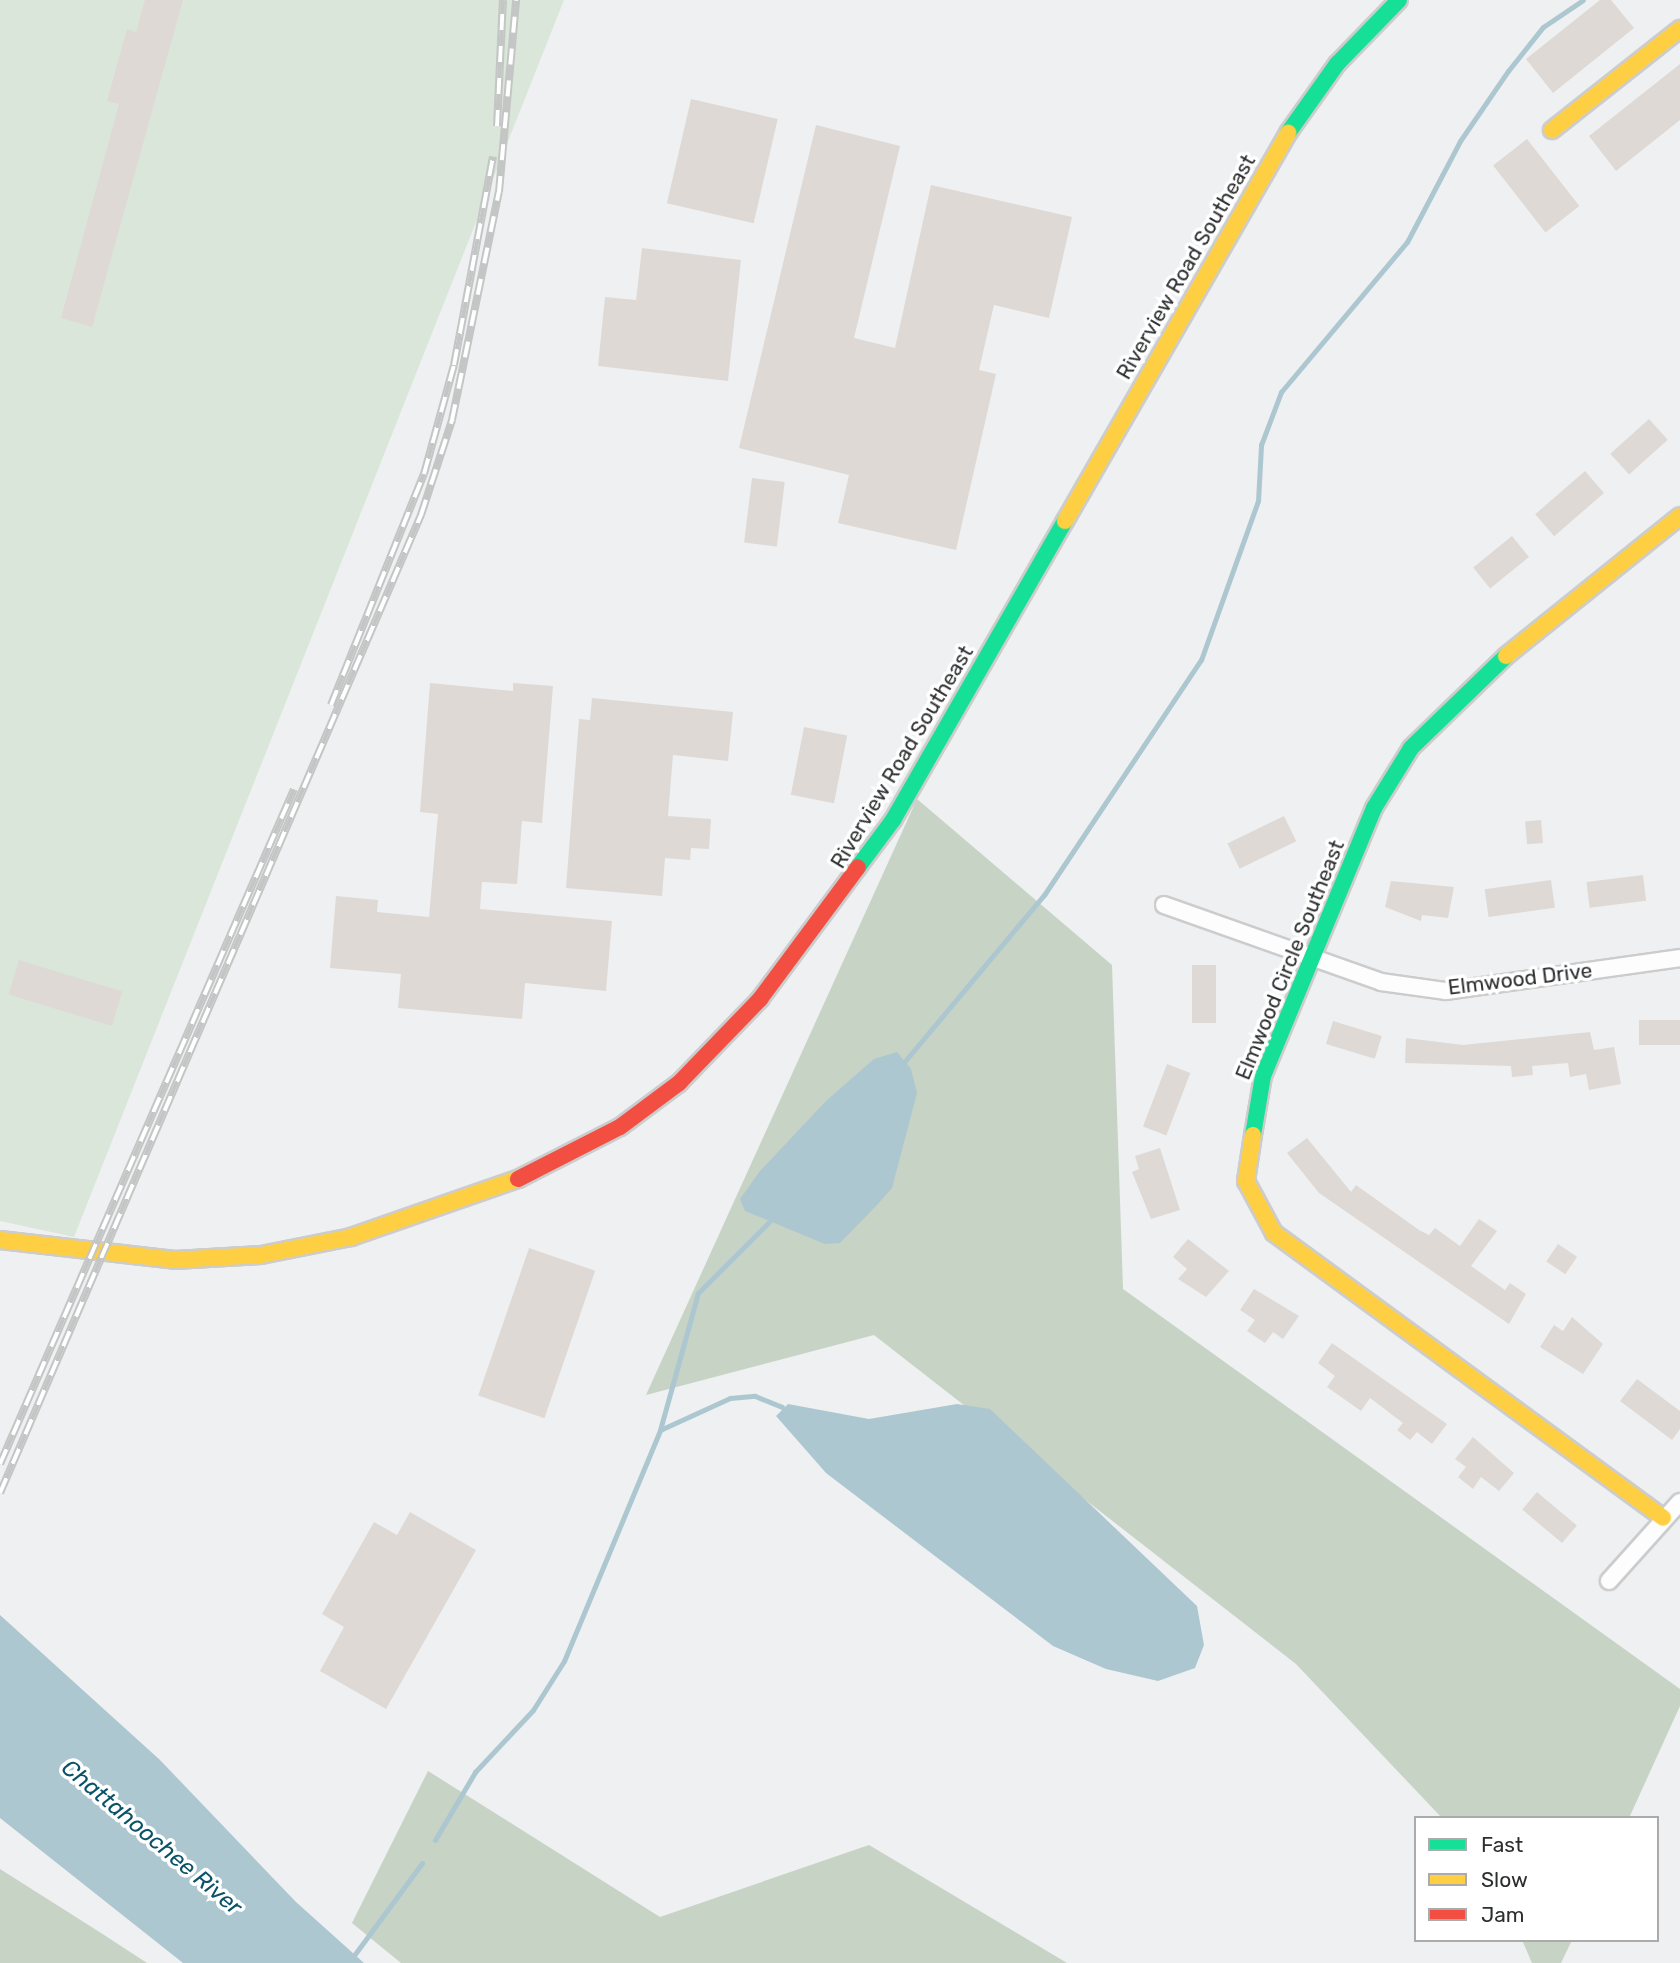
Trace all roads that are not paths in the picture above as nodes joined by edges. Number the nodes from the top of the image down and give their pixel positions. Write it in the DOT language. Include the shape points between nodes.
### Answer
graph roads {
  1 [pos="1399,0"];
  2 [pos="1680,29"];
  3 [pos="1552,130"];
  4 [pos="1680,516"];
  5 [pos="1164,905"];
  6 [pos="1310,957"];
  7 [pos="1680,958"];
  8 [pos="0,1240"];
  9 [pos="1680,1502"];
  10 [pos="1663,1518"];
  11 [pos="1609,1581"];
  1 -- 8 [label="street, Riverview Road Southeast" via="1336,64 1298,116 893,820 760,999 679,1083 620,1127 543,1170 351,1237 261,1255 175,1260"];
  2 -- 3 [label="street"];
  4 -- 6 [label="street, Elmwood Circle Southeast" via="1433,720 1374,808"];
  5 -- 6 [label="street, Elmwood Drive"];
  6 -- 7 [label="street, Elmwood Drive" via="1381,982 1446,991"];
  6 -- 10 [label="street, Elmwood Circle Southeast" via="1263,1076 1247,1149 1253,1203 1274,1233 1603,1468"];
  9 -- 10 [label="street"];
  10 -- 11 [label="street"];
}
